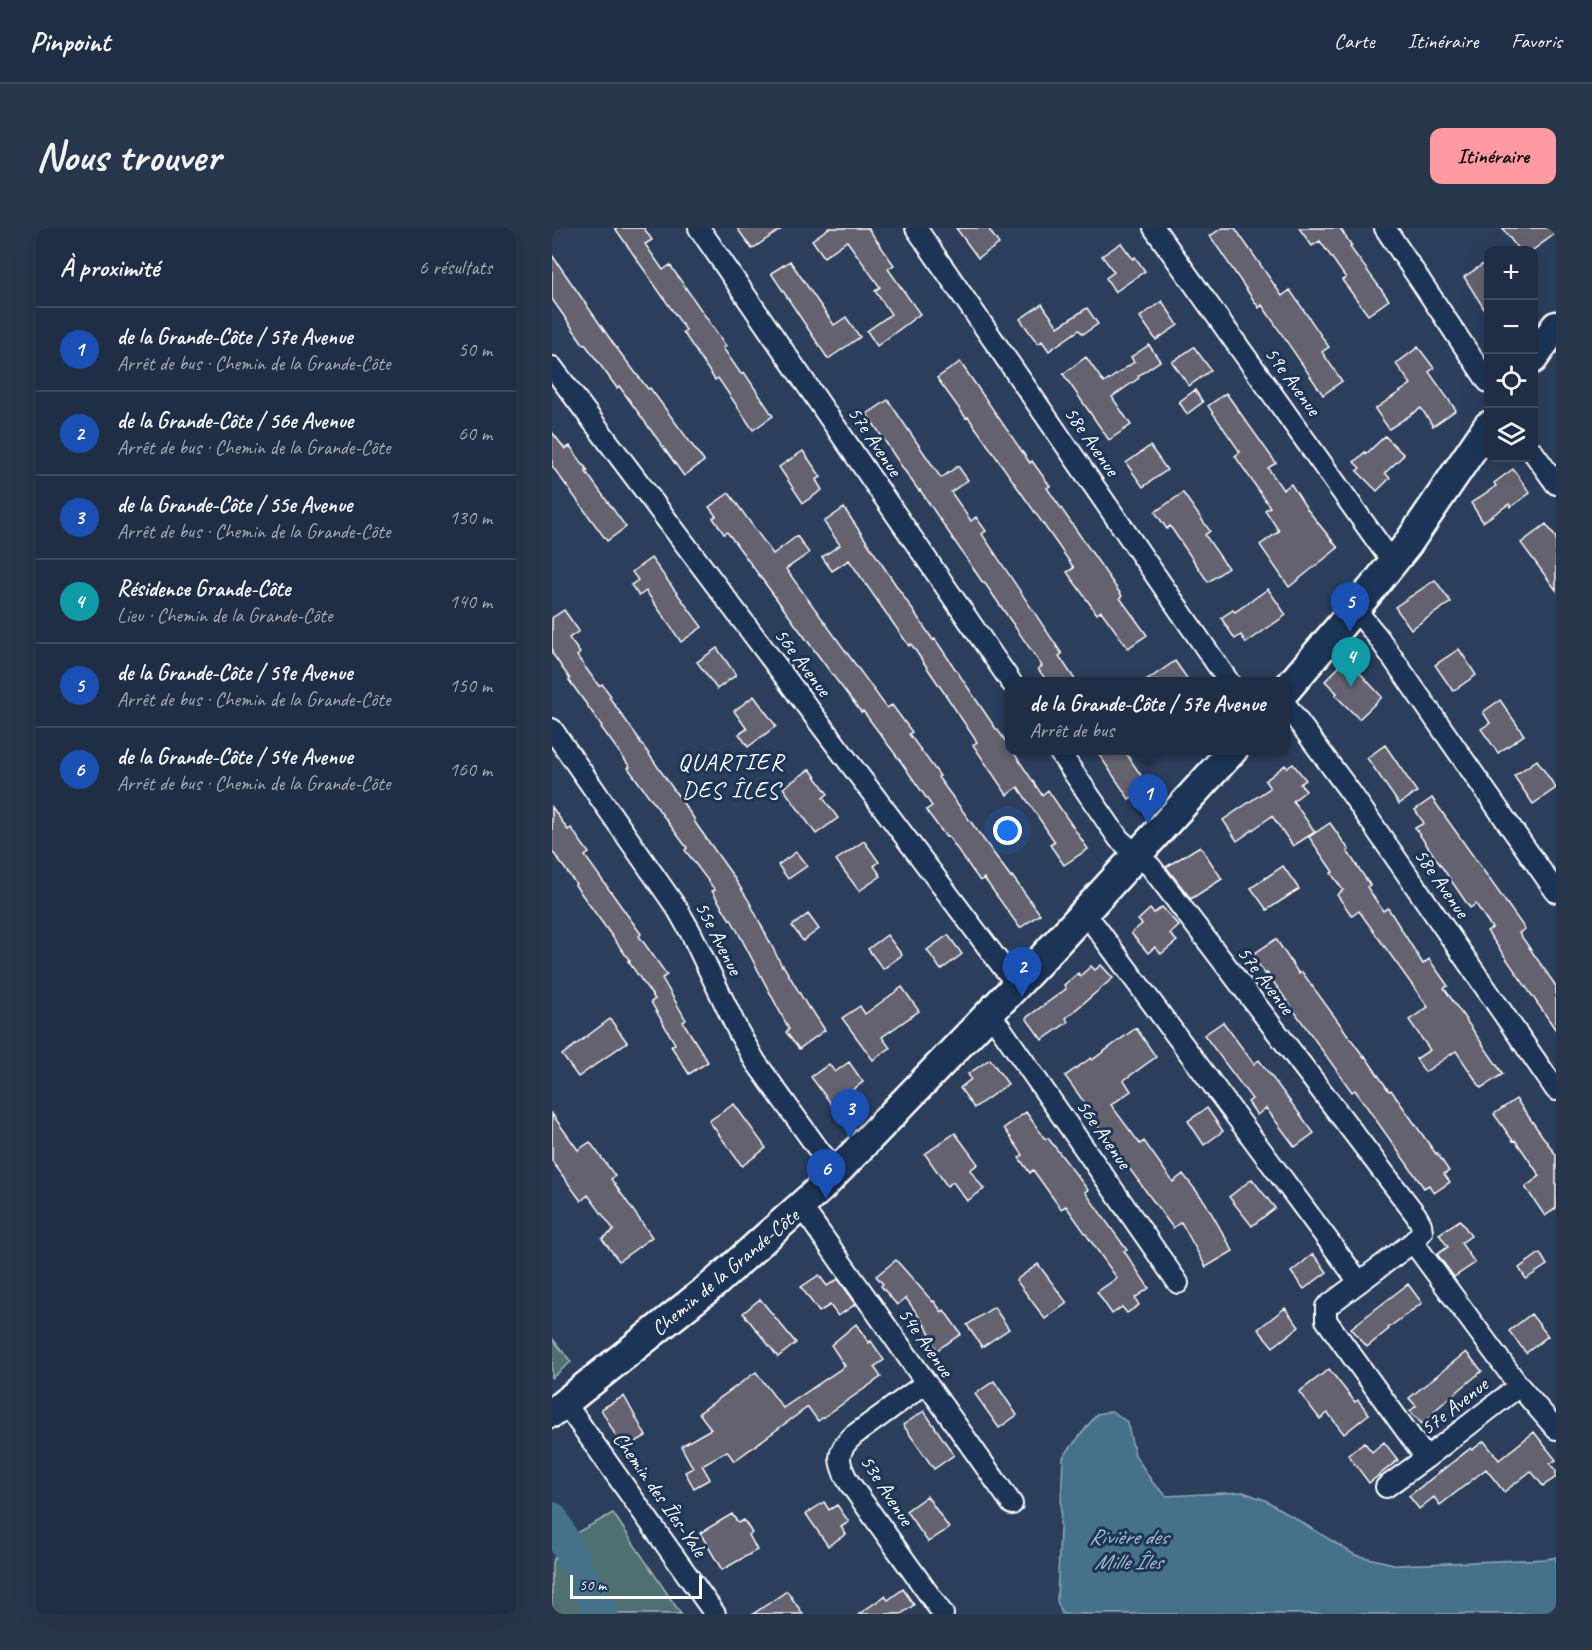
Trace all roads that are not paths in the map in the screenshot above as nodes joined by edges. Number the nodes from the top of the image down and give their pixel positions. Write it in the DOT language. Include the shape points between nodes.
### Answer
graph roads {
  1 [pos="699,228"];
  2 [pos="916,228"];
  3 [pos="1154,228"];
  4 [pos="1385,228"];
  5 [pos="1556,326"];
  6 [pos="1536,354"];
  7 [pos="552,367"];
  8 [pos="1484,376"];
  9 [pos="1484,432"];
  10 [pos="1538,459"];
  11 [pos="1556,484"];
  12 [pos="1394,560"];
  13 [pos="1355,609"];
  14 [pos="1008,677"];
  15 [pos="1226,677"];
  16 [pos="1290,685"];
  17 [pos="1290,710"];
  18 [pos="552,729"];
  19 [pos="1061,755"];
  20 [pos="1228,755"];
  21 [pos="1138,855"];
  22 [pos="1556,892"];
  23 [pos="1084,914"];
  24 [pos="1018,984"];
  25 [pos="989,1014"];
  26 [pos="1556,1090"];
  27 [pos="838,1170"];
  28 [pos="801,1208"];
  29 [pos="1413,1242"];
  30 [pos="1359,1282"];
  31 [pos="1178,1283"];
  32 [pos="926,1383"];
  33 [pos="1519,1386"];
  34 [pos="559,1408"];
  35 [pos="1556,1429"];
  36 [pos="1426,1458"];
  37 [pos="1386,1487"];
  38 [pos="1012,1504"];
  39 [pos="715,1614"];
  40 [pos="943,1614"];
  1 -- 14 [label="street, 57e Avenue"];
  2 -- 15 [label="street, 58e Avenue"];
  3 -- 12 [label="street, 59e Avenue"];
  4 -- 8 [label="street"];
  5 -- 6 [label="main road"];
  7 -- 24 [label="street, 56e Avenue"];
  9 -- 12 [label="main road"];
  10 -- 11 [label="street"];
  12 -- 13 [label="main road"];
  13 -- 16 [label="main road"];
  13 -- 22 [label="street"];
  17 -- 26 [label="street, 58e Avenue"];
  18 -- 27 [label="street, 55e Avenue" via="678,910 756,1061 821,1153"];
  19 -- 21 [label="street, 57e Avenue" via="1119,839"];
  20 -- 21 [label="main road, Chemin de la Grande-Côte"];
  21 -- 23 [label="main road, Chemin de la Grande-Côte"];
  21 -- 29 [label="street, 57e Avenue" via="1416,1215 1422,1232"];
  23 -- 24 [label="main road, Chemin de la Grande-Côte"];
  23 -- 30 [label="street"];
  24 -- 25 [label="main road, Chemin de la Grande-Côte"];
  25 -- 27 [label="main road, Chemin de la Grande-Côte"];
  25 -- 31 [label="street, 56e Avenue"];
  27 -- 28 [label="main road, Chemin de la Grande-Côte"];
  28 -- 32 [label="street, 54e Avenue"];
  28 -- 34 [label="main road, Chemin de la Grande-Côte" via="715,1283"];
  29 -- 30 [label="street, 57e Avenue"];
  29 -- 33 [label="street, 57e Avenue"];
  30 -- 36 [label="street, 57e Avenue" via="1326,1307 1326,1320"];
  32 -- 38 [label="street, 54e Avenue"];
  32 -- 40 [label="street, 53e Avenue" via="854,1435 839,1455 848,1481"];
  33 -- 35 [label="street, 57e Avenue"];
  33 -- 36 [label="street, 57e Avenue"];
  34 -- 39 [label="street, Chemin des Îles-Yale"];
  36 -- 37 [label="street"];
}
